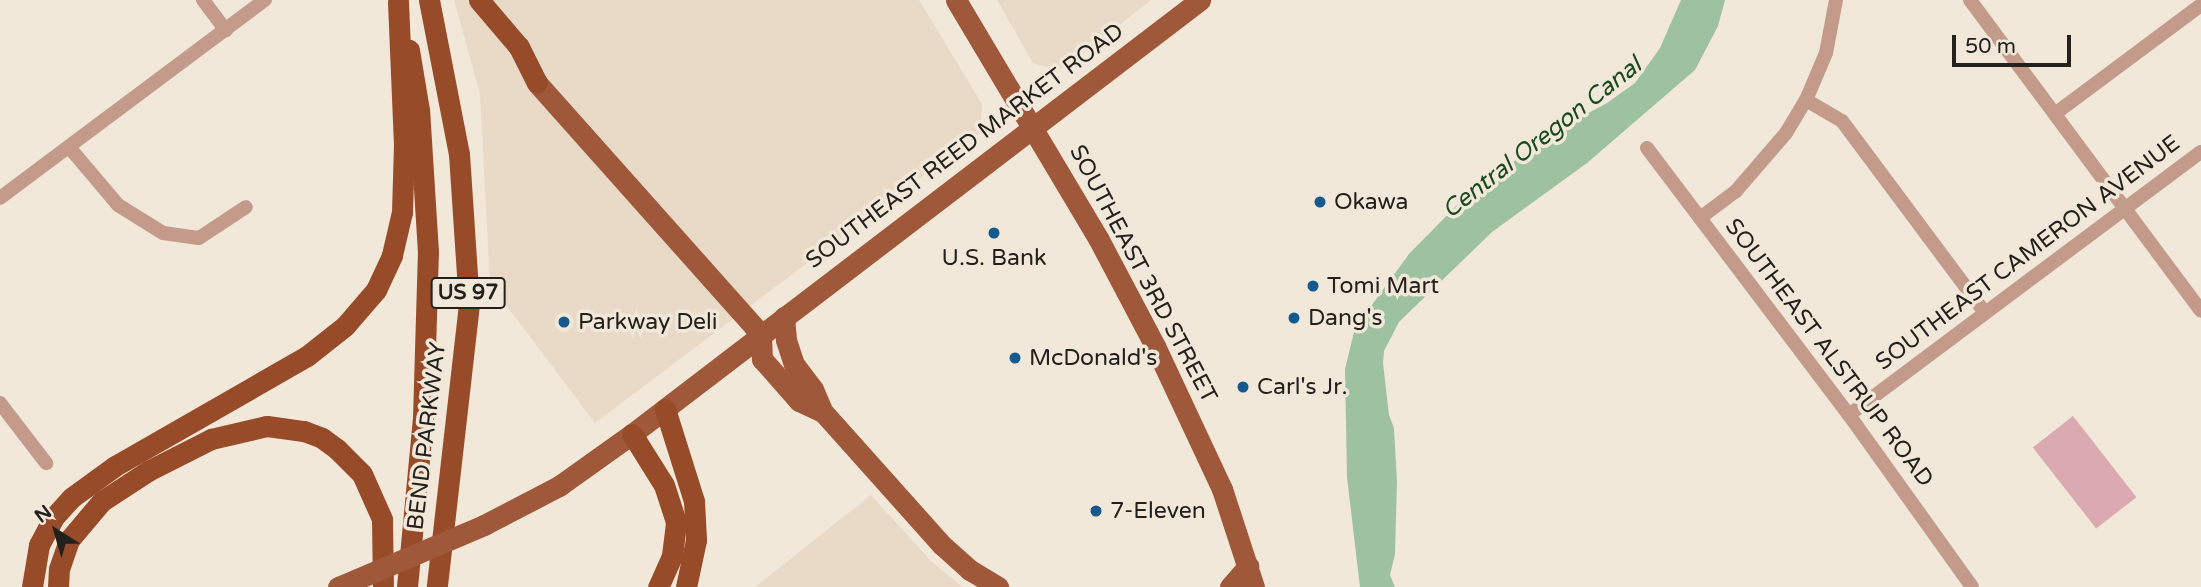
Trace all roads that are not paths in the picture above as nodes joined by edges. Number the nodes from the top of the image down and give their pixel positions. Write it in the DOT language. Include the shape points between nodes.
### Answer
graph roads {
  1 [pos="203,0"];
  2 [pos="265,0"];
  3 [pos="429,0"];
  4 [pos="479,0"];
  5 [pos="956,0"];
  6 [pos="1200,0"];
  7 [pos="1836,0"];
  8 [pos="1970,0"];
  9 [pos="398,1"];
  10 [pos="2201,5"];
  11 [pos="226,30"];
  12 [pos="537,83"];
  13 [pos="1806,100"];
  14 [pos="2056,113"];
  15 [pos="1033,128"];
  16 [pos="69,147"];
  17 [pos="1647,148"];
  18 [pos="2201,152"];
  19 [pos="0,198"];
  20 [pos="246,207"];
  21 [pos="2124,209"];
  22 [pos="1700,218"];
  23 [pos="2201,311"];
  24 [pos="1985,313"];
  25 [pos="784,317"];
  26 [pos="761,334"];
  27 [pos="0,404"];
  28 [pos="665,409"];
  29 [pos="823,412"];
  30 [pos="1849,415"];
  31 [pos="632,434"];
  32 [pos="46,463"];
  33 [pos="445,500"];
  34 [pos="1248,566"];
  35 [pos="346,583"];
  36 [pos="32,587"];
  37 [pos="58,587"];
  38 [pos="383,587"];
  39 [pos="407,587"];
  40 [pos="437,587"];
  41 [pos="451,587"];
  42 [pos="658,587"];
  43 [pos="686,587"];
  44 [pos="998,587"];
  45 [pos="1230,587"];
  46 [pos="1254,587"];
  47 [pos="1972,587"];
  1 -- 11 [label="street"];
  2 -- 11 [label="street"];
  3 -- 33 [label="highway, BEND PARKWAY / US 97" via="459,154 469,304"];
  4 -- 12 [label="highway" via="519,47"];
  5 -- 15 [label="main road, SOUTHEAST 3RD STREET"];
  6 -- 15 [label="main road, SOUTHEAST REED MARKET ROAD"];
  7 -- 13 [label="street" via="1826,53"];
  8 -- 14 [label="street"];
  9 -- 36 [label="highway" via="402,212 392,255 376,290 345,326 307,356 115,466 71,498 39,545"];
  9 -- 39 [label="highway, BEND PARKWAY / US 97" via="419,110 428,252 423,418"];
  10 -- 14 [label="street"];
  11 -- 16 [label="street"];
  12 -- 26 [label="main road"];
  13 -- 22 [label="street" via="1786,133 1744,182"];
  13 -- 24 [label="street" via="1842,121"];
  14 -- 21 [label="street"];
  15 -- 25 [label="main road, SOUTHEAST REED MARKET ROAD"];
  15 -- 34 [label="main road, SOUTHEAST 3RD STREET" via="1098,238 1201,438"];
  16 -- 19 [label="street"];
  16 -- 20 [label="street" via="118,205 163,233 199,238"];
  17 -- 22 [label="street, SOUTHEAST ALSTRUP ROAD"];
  18 -- 21 [label="street, SOUTHEAST CAMERON AVENUE"];
  21 -- 23 [label="street"];
  21 -- 24 [label="street, SOUTHEAST CAMERON AVENUE"];
  22 -- 30 [label="street, SOUTHEAST ALSTRUP ROAD"];
  24 -- 30 [label="street, SOUTHEAST CAMERON AVENUE"];
  25 -- 26 [label="main road, SOUTHEAST REED MARKET ROAD"];
  25 -- 29 [label="main road" via="794,364"];
  26 -- 28 [label="main road, SOUTHEAST REED MARKET ROAD"];
  26 -- 29 [label="main road" via="762,359 799,401"];
  27 -- 32 [label="street"];
  28 -- 31 [label="main road, SOUTHEAST REED MARKET ROAD"];
  28 -- 43 [label="highway" via="694,501 696,540"];
  29 -- 44 [label="main road" via="942,545"];
  30 -- 47 [label="street, SOUTHEAST ALSTRUP ROAD"];
  31 -- 35 [label="main road, SOUTHEAST REED MARKET ROAD, bridge" via="559,486 484,525"];
  31 -- 42 [label="highway" via="664,485 676,523 671,556"];
  33 -- 40 [label="highway, BEND PARKWAY / US 97"];
  33 -- 41 [label="highway"];
  34 -- 45 [label="main road"];
  34 -- 46 [label="main road, SOUTHEAST 3RD STREET"];
  37 -- 38 [label="highway" via="69,540 102,501 211,439 267,426 322,438 362,474 382,519"];
}
